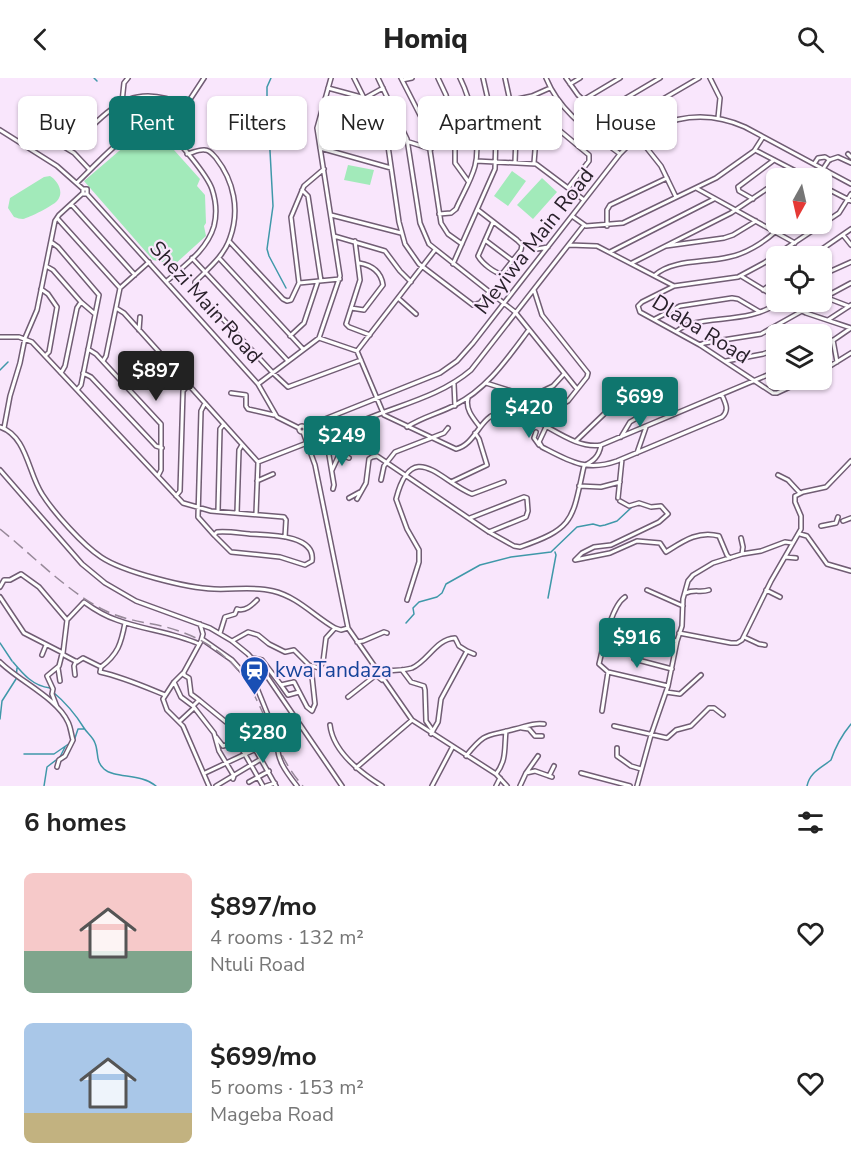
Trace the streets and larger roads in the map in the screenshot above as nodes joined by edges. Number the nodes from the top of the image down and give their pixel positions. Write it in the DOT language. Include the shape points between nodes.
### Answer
graph roads {
  1 [pos="128,78"];
  2 [pos="330,78"];
  3 [pos="354,78"];
  4 [pos="378,78"];
  5 [pos="412,78"];
  6 [pos="438,78"];
  7 [pos="460,78"];
  8 [pos="483,78"];
  9 [pos="505,78"];
  10 [pos="546,78"];
  11 [pos="566,78"];
  12 [pos="580,78"];
  13 [pos="620,78"];
  14 [pos="660,78"];
  15 [pos="699,78"];
  16 [pos="710,78"];
  17 [pos="202,79"];
  18 [pos="402,79"];
  19 [pos="570,84"];
  20 [pos="328,88"];
  21 [pos="383,88"];
  22 [pos="550,88"];
  23 [pos="123,96"];
  24 [pos="137,96"];
  25 [pos="161,96"];
  26 [pos="192,96"];
  27 [pos="325,96"];
  28 [pos="358,96"];
  29 [pos="364,96"];
  30 [pos="369,96"];
  31 [pos="488,96"];
  32 [pos="509,96"];
  33 [pos="532,96"];
  34 [pos="580,96"];
  35 [pos="590,96"];
  36 [pos="630,96"];
  37 [pos="668,96"];
  38 [pos="418,111"];
  39 [pos="109,113"];
  40 [pos="574,117"];
  41 [pos="718,118"];
  42 [pos="677,119"];
  43 [pos="319,120"];
  44 [pos="97,124"];
  45 [pos="317,128"];
  46 [pos="0,130"];
  47 [pos="562,133"];
  48 [pos="763,137"];
  49 [pos="319,141"];
  50 [pos="409,142"];
  51 [pos="418,145"];
  52 [pos="69,150"];
  53 [pos="113,150"];
  54 [pos="184,150"];
  55 [pos="320,150"];
  56 [pos="327,150"];
  57 [pos="389,150"];
  58 [pos="431,150"];
  59 [pos="496,150"];
  60 [pos="515,150"];
  61 [pos="535,150"];
  62 [pos="615,150"];
  63 [pos="624,150"];
  64 [pos="648,150"];
  65 [pos="755,150"];
  66 [pos="187,154"];
  67 [pos="620,154"];
  68 [pos="774,160"];
  69 [pos="830,160"];
  70 [pos="476,161"];
  71 [pos="496,161"];
  72 [pos="515,162"];
  73 [pos="534,163"];
  74 [pos="814,164"];
  75 [pos="851,164"];
  76 [pos="392,168"];
  77 [pos="789,168"];
  78 [pos="820,168"];
  79 [pos="824,168"];
  80 [pos="324,169"];
  81 [pos="90,170"];
  82 [pos="832,174"];
  83 [pos="667,178"];
  84 [pos="468,181"];
  85 [pos="77,183"];
  86 [pos="851,184"];
  87 [pos="568,188"];
  88 [pos="696,188"];
  89 [pos="302,189"];
  90 [pos="766,190"];
  91 [pos="832,191"];
  92 [pos="84,192"];
  93 [pos="851,194"];
  94 [pos="676,197"];
  95 [pos="714,199"];
  96 [pos="753,199"];
  97 [pos="584,200"];
  98 [pos="850,201"];
  99 [pos="71,204"];
  100 [pos="477,210"];
  101 [pos="736,211"];
  102 [pos="439,214"];
  103 [pos="331,215"];
  104 [pos="572,216"];
  105 [pos="57,218"];
  106 [pos="756,221"];
  107 [pos="493,222"];
  108 [pos="584,225"];
  109 [pos="607,226"];
  110 [pos="766,227"];
  111 [pos="851,230"];
  112 [pos="401,233"];
  113 [pos="772,234"];
  114 [pos="779,234"];
  115 [pos="843,235"];
  116 [pos="334,236"];
  117 [pos="678,239"];
  118 [pos="485,240"];
  119 [pos="229,241"];
  120 [pos="355,241"];
  121 [pos="51,242"];
  122 [pos="519,242"];
  123 [pos="795,243"];
  124 [pos="462,244"];
  125 [pos="680,244"];
  126 [pos="851,245"];
  127 [pos="569,246"];
  128 [pos="665,246"];
  129 [pos="827,246"];
  130 [pos="548,247"];
  131 [pos="435,250"];
  132 [pos="610,252"];
  133 [pos="192,258"];
  134 [pos="219,258"];
  135 [pos="513,261"];
  136 [pos="149,262"];
  137 [pos="851,262"];
  138 [pos="358,263"];
  139 [pos="632,263"];
  140 [pos="453,264"];
  141 [pos="46,266"];
  142 [pos="422,267"];
  143 [pos="832,271"];
  144 [pos="205,272"];
  145 [pos="135,275"];
  146 [pos="655,275"];
  147 [pos="741,276"];
  148 [pos="340,279"];
  149 [pos="167,281"];
  150 [pos="320,281"];
  151 [pos="411,282"];
  152 [pos="299,283"];
  153 [pos="851,283"];
  154 [pos="674,286"];
  155 [pos="120,288"];
  156 [pos="766,288"];
  157 [pos="41,289"];
  158 [pos="534,290"];
  159 [pos="763,290"];
  160 [pos="489,292"];
  161 [pos="766,292"];
  162 [pos="832,292"];
  163 [pos="398,298"];
  164 [pos="832,300"];
  165 [pos="81,302"];
  166 [pos="504,304"];
  167 [pos="849,305"];
  168 [pos="116,308"];
  169 [pos="351,308"];
  170 [pos="766,308"];
  171 [pos="760,312"];
  172 [pos="800,312"];
  173 [pos="805,312"];
  174 [pos="413,313"];
  175 [pos="95,314"];
  176 [pos="516,314"];
  177 [pos="140,317"];
  178 [pos="655,320"];
  179 [pos="828,320"];
  180 [pos="851,328"];
  181 [pos="139,330"];
  182 [pos="529,331"];
  183 [pos="677,331"];
  184 [pos="370,335"];
  185 [pos="290,336"];
  186 [pos="0,337"];
  187 [pos="25,338"];
  188 [pos="319,338"];
  189 [pos="832,340"];
  190 [pos="832,344"];
  191 [pos="700,345"];
  192 [pos="88,349"];
  193 [pos="303,350"];
  194 [pos="357,351"];
  195 [pos="766,353"];
  196 [pos="851,353"];
  197 [pos="45,356"];
  198 [pos="361,360"];
  199 [pos="103,361"];
  200 [pos="288,361"];
  201 [pos="726,362"];
  202 [pos="837,362"];
  203 [pos="832,365"];
  204 [pos="61,373"];
  205 [pos="84,373"];
  206 [pos="273,373"];
  207 [pos="564,374"];
  208 [pos="766,376"];
  209 [pos="754,381"];
  210 [pos="454,383"];
  211 [pos="486,383"];
  212 [pos="258,384"];
  213 [pos="633,384"];
  214 [pos="188,385"];
  215 [pos="766,388"];
  216 [pos="577,389"];
  217 [pos="77,390"];
  218 [pos="231,393"];
  219 [pos="722,395"];
  220 [pos="468,398"];
  221 [pos="377,399"];
  222 [pos="205,404"];
  223 [pos="455,406"];
  224 [pos="649,411"];
  225 [pos="383,413"];
  226 [pos="274,415"];
  227 [pos="532,420"];
  228 [pos="224,424"];
  229 [pos="2,427"];
  230 [pos="305,427"];
  231 [pos="407,427"];
  232 [pos="480,427"];
  233 [pos="546,427"];
  234 [pos="646,427"];
  235 [pos="299,428"];
  236 [pos="448,428"];
  237 [pos="303,432"];
  238 [pos="537,432"];
  239 [pos="475,433"];
  240 [pos="621,437"];
  241 [pos="328,438"];
  242 [pos="432,438"];
  243 [pos="576,441"];
  244 [pos="307,443"];
  245 [pos="344,444"];
  246 [pos="357,444"];
  247 [pos="242,445"];
  248 [pos="601,445"];
  249 [pos="541,446"];
  250 [pos="162,448"];
  251 [pos="637,453"];
  252 [pos="339,454"];
  253 [pos="349,458"];
  254 [pos="622,459"];
  255 [pos="851,461"];
  256 [pos="258,462"];
  257 [pos="387,462"];
  258 [pos="584,466"];
  259 [pos="0,470"];
  260 [pos="332,470"];
  261 [pos="273,474"];
  262 [pos="778,475"];
  263 [pos="158,476"];
  264 [pos="405,476"];
  265 [pos="257,480"];
  266 [pos="381,480"];
  267 [pos="451,482"];
  268 [pos="504,482"];
  269 [pos="620,482"];
  270 [pos="579,486"];
  271 [pos="333,489"];
  272 [pos="362,491"];
  273 [pos="800,493"];
  274 [pos="176,496"];
  275 [pos="349,498"];
  276 [pos="357,499"];
  277 [pos="199,508"];
  278 [pos="218,511"];
  279 [pos="237,513"];
  280 [pos="256,514"];
  281 [pos="838,517"];
  282 [pos="470,518"];
  283 [pos="851,518"];
  284 [pos="843,521"];
  285 [pos="821,526"];
  286 [pos="489,532"];
  287 [pos="800,533"];
  288 [pos="214,535"];
  289 [pos="285,537"];
  290 [pos="741,538"];
  291 [pos="792,543"];
  292 [pos="742,554"];
  293 [pos="784,557"];
  294 [pos="730,558"];
  295 [pos="796,558"];
  296 [pos="851,571"];
  297 [pos="0,575"];
  298 [pos="4,580"];
  299 [pos="0,587"];
  300 [pos="647,590"];
  301 [pos="709,590"];
  302 [pos="766,590"];
  303 [pos="685,594"];
  304 [pos="0,597"];
  305 [pos="625,597"];
  306 [pos="780,597"];
  307 [pos="257,600"];
  308 [pos="407,600"];
  309 [pos="682,606"];
  310 [pos="67,620"];
  311 [pos="125,623"];
  312 [pos="200,624"];
  313 [pos="610,625"];
  314 [pos="335,628"];
  315 [pos="348,628"];
  316 [pos="220,633"];
  317 [pos="387,633"];
  318 [pos="679,633"];
  319 [pos="744,637"];
  320 [pos="202,639"];
  321 [pos="232,641"];
  322 [pos="677,641"];
  323 [pos="357,642"];
  324 [pos="200,644"];
  325 [pos="46,645"];
  326 [pos="765,645"];
  327 [pos="467,651"];
  328 [pos="62,654"];
  329 [pos="474,654"];
  330 [pos="42,655"];
  331 [pos="251,658"];
  332 [pos="634,659"];
  333 [pos="0,662"];
  334 [pos="76,662"];
  335 [pos="58,666"];
  336 [pos="101,667"];
  337 [pos="311,667"];
  338 [pos="63,669"];
  339 [pos="402,669"];
  340 [pos="672,669"];
  341 [pos="184,672"];
  342 [pos="378,672"];
  343 [pos="608,672"];
  344 [pos="75,675"];
  345 [pos="701,675"];
  346 [pos="60,681"];
  347 [pos="384,681"];
  348 [pos="174,682"];
  349 [pos="281,685"];
  350 [pos="668,686"];
  351 [pos="299,692"];
  352 [pos="666,692"];
  353 [pos="165,695"];
  354 [pos="348,697"];
  355 [pos="199,700"];
  356 [pos="57,707"];
  357 [pos="194,707"];
  358 [pos="602,711"];
  359 [pos="723,715"];
  360 [pos="534,719"];
  361 [pos="412,720"];
  362 [pos="180,721"];
  363 [pos="538,723"];
  364 [pos="544,724"];
  365 [pos="330,725"];
  366 [pos="614,726"];
  367 [pos="521,727"];
  368 [pos="506,731"];
  369 [pos="214,733"];
  370 [pos="432,733"];
  371 [pos="651,735"];
  372 [pos="541,737"];
  373 [pos="453,747"];
  374 [pos="617,748"];
  375 [pos="256,749"];
  376 [pos="245,754"];
  377 [pos="466,756"];
  378 [pos="538,756"];
  379 [pos="261,759"];
  380 [pos="227,764"];
  381 [pos="251,766"];
  382 [pos="554,766"];
  383 [pos="57,767"];
  384 [pos="356,768"];
  385 [pos="641,768"];
  386 [pos="269,771"];
  387 [pos="205,773"];
  388 [pos="526,773"];
  389 [pos="581,773"];
  390 [pos="496,774"];
  391 [pos="233,778"];
  392 [pos="259,778"];
  393 [pos="500,778"];
  394 [pos="249,782"];
  395 [pos="275,784"];
  396 [pos="209,786"];
  397 [pos="216,786"];
  398 [pos="264,786"];
  399 [pos="297,786"];
  400 [pos="342,786"];
  401 [pos="382,786"];
  402 [pos="432,786"];
  403 [pos="496,786"];
  404 [pos="507,786"];
  405 [pos="520,786"];
  406 [pos="630,786"];
  407 [pos="636,786"];
  1 -- 23 [label="street"];
  2 -- 20 [label="street"];
  3 -- 29 [label="street"];
  4 -- 21 [label="street"];
  5 -- 18 [label="street"];
  6 -- 84 [label="street" via="452,118 456,163"];
  7 -- 70 [label="street" via="476,136"];
  8 -- 31 [label="street"];
  9 -- 32 [label="street"];
  10 -- 22 [label="street"];
  11 -- 19 [label="street"];
  12 -- 19 [label="street"];
  13 -- 35 [label="street"];
  14 -- 36 [label="street"];
  15 -- 37 [label="street"];
  16 -- 41 [label="street" via="720,95"];
  17 -- 26 [label="street"];
  18 -- 38 [label="street"];
  19 -- 34 [label="street"];
  20 -- 27 [label="street"];
  20 -- 28 [label="street"];
  21 -- 30 [label="street"];
  21 -- 50 [label="street"];
  22 -- 33 [label="street"];
  22 -- 40 [label="street"];
  24 -- 25 [label="street"];
  39 -- 44 [label="street"];
  41 -- 42 [label="street, Meyiwa Main Road"];
  41 -- 48 [label="street, Meyiwa Main Road"];
  43 -- 45 [label="street"];
  45 -- 49 [label="street"];
  46 -- 85 [label="street, Shezi Main Road"];
  47 -- 87 [label="street" via="590,157"];
  48 -- 65 [label="street"];
  48 -- 74 [label="street, Meyiwa Main Road"];
  50 -- 51 [label="street"];
  50 -- 131 [label="street" via="420,223"];
  52 -- 81 [label="street"];
  53 -- 81 [label="street"];
  54 -- 66 [label="street"];
  55 -- 80 [label="street"];
  56 -- 76 [label="street"];
  57 -- 76 [label="street"];
  58 -- 102 [label="street"];
  59 -- 71 [label="street"];
  60 -- 72 [label="street"];
  61 -- 73 [label="street"];
  62 -- 67 [label="street"];
  63 -- 67 [label="street, Meyiwa Main Road"];
  64 -- 83 [label="street"];
  65 -- 68 [label="street"];
  65 -- 88 [label="street"];
  66 -- 119 [label="street" via="209,151 227,175 235,210"];
  66 -- 133 [label="street" via="209,182 216,207 212,232"];
  67 -- 97 [label="street, Meyiwa Main Road"];
  68 -- 77 [label="street"];
  68 -- 96 [label="street" via="738,187"];
  69 -- 74 [label="street" via="819,157"];
  69 -- 75 [label="street" via="839,157"];
  69 -- 79 [label="street"];
  70 -- 71 [label="street"];
  70 -- 84 [label="street"];
  71 -- 72 [label="street"];
  71 -- 100 [label="street"];
  72 -- 73 [label="street"];
  73 -- 87 [label="street"];
  74 -- 78 [label="street, Meyiwa Main Road"];
  76 -- 112 [label="street"];
  80 -- 89 [label="street"];
  80 -- 103 [label="street"];
  81 -- 85 [label="street"];
  82 -- 86 [label="street, Meyiwa Main Road"];
  83 -- 94 [label="street"];
  83 -- 109 [label="street" via="610,205"];
  84 -- 102 [label="street" via="456,209"];
  85 -- 92 [label="street, Shezi Main Road"];
  87 -- 97 [label="street"];
  88 -- 94 [label="street"];
  88 -- 95 [label="street"];
  89 -- 150 [label="street" via="308,196"];
  89 -- 152 [label="street" via="291,217"];
  90 -- 96 [label="street"];
  91 -- 98 [label="street"];
  92 -- 99 [label="street"];
  92 -- 136 [label="street, Shezi Main Road"];
  93 -- 98 [label="street"];
  94 -- 109 [label="street" via="623,223"];
  95 -- 101 [label="street"];
  95 -- 132 [label="street"];
  96 -- 101 [label="street"];
  97 -- 104 [label="street, Meyiwa Main Road"];
  98 -- 123 [label="street"];
  99 -- 105 [label="street"];
  99 -- 145 [label="street"];
  100 -- 107 [label="street"];
  100 -- 124 [label="street"];
  101 -- 106 [label="street"];
  101 -- 117 [label="street"];
  102 -- 124 [label="street" via="445,230"];
  103 -- 112 [label="street"];
  103 -- 116 [label="street"];
  104 -- 108 [label="street"];
  104 -- 130 [label="street, Meyiwa Main Road"];
  105 -- 121 [label="street"];
  105 -- 155 [label="street"];
  106 -- 110 [label="street"];
  106 -- 125 [label="street" via="729,236"];
  107 -- 118 [label="street"];
  107 -- 122 [label="street"];
  108 -- 109 [label="street"];
  108 -- 127 [label="street"];
  111 -- 115 [label="street"];
  112 -- 142 [label="street"];
  113 -- 146 [label="street" via="735,256 669,267"];
  114 -- 123 [label="street"];
  115 -- 126 [label="street"];
  115 -- 129 [label="street"];
  116 -- 120 [label="street"];
  116 -- 148 [label="street"];
  117 -- 125 [label="street"];
  117 -- 128 [label="street"];
  118 -- 135 [label="street"];
  118 -- 135 [label="street" via="480,260 500,274"];
  119 -- 134 [label="street"];
  119 -- 152 [label="street" via="285,300 292,299"];
  120 -- 138 [label="street"];
  120 -- 151 [label="street" via="387,252"];
  121 -- 141 [label="street"];
  121 -- 175 [label="street" via="98,292"];
  122 -- 130 [label="street" via="538,249"];
  122 -- 135 [label="street" via="522,249"];
  123 -- 147 [label="street"];
  124 -- 140 [label="street"];
  125 -- 128 [label="street"];
  127 -- 132 [label="street" via="594,246"];
  127 -- 158 [label="street"];
  128 -- 139 [label="street"];
  130 -- 166 [label="street, Meyiwa Main Road"];
  131 -- 140 [label="street"];
  131 -- 142 [label="street"];
  132 -- 139 [label="street"];
  133 -- 144 [label="street"];
  133 -- 149 [label="street"];
  134 -- 144 [label="street"];
  134 -- 185 [label="street"];
  136 -- 145 [label="street"];
  136 -- 149 [label="street, Shezi Main Road"];
  137 -- 143 [label="street"];
  138 -- 169 [label="street" via="360,280"];
  138 -- 169 [label="street" via="373,267 383,285 363,311"];
  139 -- 146 [label="street"];
  140 -- 160 [label="street"];
  141 -- 157 [label="street"];
  141 -- 165 [label="street"];
  142 -- 151 [label="street"];
  142 -- 160 [label="street" via="473,305 478,305"];
  144 -- 200 [label="street"];
  144 -- 206 [label="street" via="194,283 195,290"];
  145 -- 155 [label="street"];
  146 -- 154 [label="street"];
  147 -- 154 [label="street"];
  147 -- 159 [label="street"];
  148 -- 150 [label="street"];
  148 -- 188 [label="street"];
  149 -- 212 [label="street, Shezi Main Road"];
  150 -- 152 [label="street"];
  150 -- 185 [label="street" via="304,324"];
  151 -- 163 [label="street"];
  153 -- 162 [label="street"];
  154 -- 178 [label="street, Dlaba Road" via="638,306 640,312"];
  155 -- 168 [label="street"];
  156 -- 159 [label="street"];
  157 -- 187 [label="street"];
  157 -- 197 [label="street" via="57,307"];
  158 -- 176 [label="street"];
  158 -- 216 [label="street" via="542,315 587,371"];
  159 -- 161 [label="street"];
  160 -- 166 [label="street"];
  163 -- 174 [label="street"];
  163 -- 184 [label="street"];
  164 -- 167 [label="street"];
  165 -- 175 [label="street"];
  165 -- 204 [label="street"];
  166 -- 176 [label="street"];
  166 -- 221 [label="street, Meyiwa Main Road" via="446,369"];
  167 -- 179 [label="street"];
  168 -- 181 [label="street"];
  168 -- 199 [label="street"];
  169 -- 184 [label="street" via="347,326"];
  170 -- 171 [label="street"];
  171 -- 178 [label="street" via="732,298 680,306"];
  171 -- 183 [label="street"];
  172 -- 191 [label="street" via="761,334"];
  173 -- 179 [label="street"];
  175 -- 192 [label="street"];
  176 -- 182 [label="street"];
  176 -- 210 [label="street" via="479,361"];
  177 -- 181 [label="street"];
  178 -- 183 [label="street, Dlaba Road"];
  179 -- 180 [label="street"];
  180 -- 189 [label="street"];
  181 -- 214 [label="street"];
  182 -- 207 [label="street"];
  182 -- 211 [label="street"];
  183 -- 191 [label="street, Dlaba Road"];
  184 -- 194 [label="street"];
  185 -- 193 [label="street"];
  186 -- 187 [label="street"];
  187 -- 197 [label="street"];
  187 -- 229 [label="street"];
  188 -- 193 [label="street"];
  188 -- 194 [label="street"];
  190 -- 202 [label="street"];
  191 -- 201 [label="street, Dlaba Road"];
  192 -- 199 [label="street"];
  192 -- 205 [label="street"];
  193 -- 200 [label="street"];
  194 -- 198 [label="street"];
  195 -- 201 [label="street"];
  196 -- 202 [label="street"];
  197 -- 204 [label="street"];
  198 -- 206 [label="street" via="291,387"];
  198 -- 221 [label="street"];
  199 -- 250 [label="street" via="161,424"];
  200 -- 206 [label="street"];
  201 -- 209 [label="street, Dlaba Road"];
  202 -- 203 [label="street"];
  204 -- 217 [label="street"];
  205 -- 217 [label="street"];
  205 -- 250 [label="street"];
  206 -- 212 [label="street"];
  207 -- 211 [label="street" via="553,386 530,397"];
  207 -- 216 [label="street"];
  208 -- 209 [label="street"];
  209 -- 215 [label="street, Dlaba Road"];
  209 -- 219 [label="street"];
  210 -- 223 [label="street"];
  210 -- 225 [label="street"];
  211 -- 220 [label="street"];
  212 -- 226 [label="street, Shezi Main Road"];
  213 -- 243 [label="street"];
  214 -- 222 [label="street"];
  214 -- 274 [label="street" via="183,391 180,491"];
  216 -- 227 [label="street" via="568,401"];
  217 -- 263 [label="street"];
  218 -- 226 [label="street" via="246,395 248,409"];
  219 -- 234 [label="street"];
  219 -- 251 [label="street" via="727,407 724,416"];
  220 -- 223 [label="street"];
  220 -- 232 [label="street" via="466,405"];
  221 -- 225 [label="street"];
  221 -- 230 [label="street, Meyiwa Main Road"];
  222 -- 228 [label="street"];
  222 -- 277 [label="street" via="201,411"];
  223 -- 231 [label="street"];
  224 -- 240 [label="street" via="630,422"];
  225 -- 231 [label="street"];
  225 -- 245 [label="street" via="353,426"];
  226 -- 235 [label="street"];
  227 -- 232 [label="street" via="504,412 493,414"];
  227 -- 233 [label="street"];
  228 -- 247 [label="street"];
  228 -- 278 [label="street" via="220,431"];
  229 -- 314 [label="street" via="17,440 47,502 84,543 107,561 132,572 204,588 272,591 293,599"];
  230 -- 235 [label="street"];
  230 -- 237 [label="street"];
  231 -- 242 [label="street"];
  232 -- 239 [label="street"];
  233 -- 243 [label="street"];
  233 -- 249 [label="street"];
  234 -- 240 [label="street"];
  234 -- 251 [label="street"];
  235 -- 237 [label="street"];
  236 -- 242 [label="street"];
  237 -- 244 [label="street"];
  238 -- 249 [label="street" via="534,438"];
  239 -- 242 [label="street" via="465,446 456,449"];
  239 -- 267 [label="street" via="487,465"];
  240 -- 248 [label="street"];
  241 -- 260 [label="street"];
  242 -- 257 [label="street" via="395,452"];
  243 -- 248 [label="street"];
  244 -- 256 [label="street"];
  244 -- 315 [label="street" via="315,465"];
  245 -- 246 [label="street" via="352,439"];
  245 -- 252 [label="street"];
  247 -- 256 [label="street"];
  247 -- 279 [label="street" via="238,452"];
  248 -- 258 [label="street" via="598,456"];
  249 -- 258 [label="street"];
  250 -- 263 [label="street"];
  251 -- 254 [label="street"];
  252 -- 253 [label="street"];
  252 -- 260 [label="street"];
  254 -- 258 [label="street"];
  254 -- 269 [label="street"];
  255 -- 273 [label="street" via="828,486"];
  256 -- 265 [label="street"];
  257 -- 264 [label="street"];
  257 -- 266 [label="street"];
  257 -- 272 [label="street" via="377,456 370,458"];
  258 -- 270 [label="street"];
  259 -- 312 [label="street" via="97,577 136,601"];
  260 -- 271 [label="street"];
  261 -- 265 [label="street"];
  262 -- 273 [label="street"];
  263 -- 274 [label="street"];
  264 -- 267 [label="street" via="425,466"];
  264 -- 282 [label="street"];
  264 -- 308 [label="street" via="396,499 420,554"];
  265 -- 280 [label="street"];
  267 -- 268 [label="street" via="472,494"];
  269 -- 270 [label="street" via="601,487"];
  269 -- 294 [label="street" via="619,499 627,506 661,506 668,514 611,545 592,547 575,561 642,541 660,543 666,552 699,534 719,536"];
  270 -- 286 [label="street" via="574,511 557,532 517,547"];
  272 -- 275 [label="street"];
  272 -- 276 [label="street"];
  273 -- 287 [label="street" via="794,498 801,516"];
  274 -- 277 [label="street"];
  277 -- 278 [label="street"];
  277 -- 288 [label="street" via="199,519"];
  278 -- 279 [label="street"];
  279 -- 280 [label="street"];
  280 -- 289 [label="street" via="285,518"];
  281 -- 285 [label="street" via="836,523"];
  282 -- 286 [label="street"];
  282 -- 286 [label="street" via="527,498 526,517"];
  283 -- 284 [label="street"];
  287 -- 291 [label="street"];
  287 -- 296 [label="street" via="807,536 827,564"];
  288 -- 289 [label="street" via="221,532"];
  288 -- 289 [label="street" via="231,552 280,556 305,566 310,563 309,548"];
  290 -- 292 [label="street"];
  291 -- 292 [label="street"];
  291 -- 293 [label="street"];
  292 -- 294 [label="street"];
  293 -- 295 [label="street"];
  293 -- 302 [label="street"];
  294 -- 303 [label="street" via="693,575"];
  297 -- 298 [label="street"];
  298 -- 299 [label="street"];
  298 -- 310 [label="street" via="23,574"];
  300 -- 309 [label="street"];
  301 -- 303 [label="street"];
  302 -- 306 [label="street"];
  302 -- 319 [label="street"];
  303 -- 309 [label="street"];
  304 -- 325 [label="street" via="21,630"];
  305 -- 313 [label="street" via="618,603"];
  307 -- 316 [label="street" via="225,617"];
  309 -- 318 [label="street"];
  310 -- 311 [label="street" via="84,602"];
  310 -- 328 [label="street"];
  311 -- 324 [label="street"];
  311 -- 336 [label="street" via="116,652"];
  312 -- 316 [label="street"];
  312 -- 320 [label="street"];
  313 -- 322 [label="street" via="618,623 641,634"];
  313 -- 343 [label="street" via="600,664"];
  314 -- 315 [label="street"];
  314 -- 337 [label="street" via="326,639 322,667"];
  315 -- 323 [label="street"];
  316 -- 321 [label="street"];
  317 -- 323 [label="street"];
  318 -- 319 [label="street" via="735,643"];
  318 -- 322 [label="street"];
  319 -- 326 [label="street"];
  320 -- 324 [label="street"];
  320 -- 399 [label="street" via="232,660 257,688 278,740 280,759"];
  321 -- 331 [label="street"];
  321 -- 337 [label="street" via="248,632 258,635 285,652 294,650"];
  322 -- 340 [label="street"];
  323 -- 342 [label="street"];
  324 -- 341 [label="street"];
  325 -- 328 [label="street"];
  325 -- 330 [label="street"];
  327 -- 329 [label="street"];
  327 -- 339 [label="street" via="455,638 450,639 418,664"];
  327 -- 370 [label="street" via="441,699"];
  328 -- 334 [label="street"];
  328 -- 335 [label="street"];
  331 -- 349 [label="street" via="262,660"];
  331 -- 400 [label="street"];
  332 -- 340 [label="street"];
  333 -- 356 [label="street"];
  334 -- 336 [label="street" via="83,658"];
  334 -- 344 [label="street"];
  335 -- 338 [label="street"];
  335 -- 346 [label="street"];
  335 -- 356 [label="street" via="47,676"];
  336 -- 353 [label="street" via="100,672"];
  337 -- 351 [label="street" via="313,710"];
  339 -- 342 [label="street"];
  339 -- 370 [label="street" via="411,682 425,690 426,721"];
  340 -- 350 [label="street"];
  341 -- 348 [label="street"];
  341 -- 355 [label="street" via="191,693"];
  342 -- 347 [label="street"];
  343 -- 350 [label="street"];
  343 -- 358 [label="street"];
  345 -- 352 [label="street" via="678,695"];
  347 -- 354 [label="street" via="376,675"];
  347 -- 361 [label="street"];
  348 -- 353 [label="street"];
  348 -- 357 [label="street" via="181,697"];
  349 -- 351 [label="street" via="288,695"];
  349 -- 351 [label="street" via="294,682"];
  350 -- 352 [label="street"];
  352 -- 371 [label="street"];
  353 -- 362 [label="street" via="167,710"];
  355 -- 357 [label="street"];
  355 -- 375 [label="street" via="226,722 241,724"];
  356 -- 383 [label="street" via="67,720 73,740"];
  357 -- 362 [label="street"];
  357 -- 369 [label="street"];
  359 -- 371 [label="street" via="711,707 691,726 676,730 667,738"];
  360 -- 363 [label="street"];
  361 -- 370 [label="street"];
  361 -- 384 [label="street"];
  362 -- 387 [label="street"];
  363 -- 364 [label="street"];
  363 -- 367 [label="street"];
  365 -- 384 [label="street" via="336,743"];
  366 -- 371 [label="street"];
  367 -- 368 [label="street"];
  367 -- 372 [label="street"];
  368 -- 377 [label="street" via="485,736"];
  368 -- 390 [label="street" via="506,756"];
  369 -- 376 [label="street" via="223,746 237,743"];
  369 -- 380 [label="street"];
  370 -- 373 [label="street"];
  371 -- 385 [label="street"];
  373 -- 377 [label="street"];
  373 -- 402 [label="street"];
  374 -- 385 [label="street" via="616,756"];
  375 -- 376 [label="street"];
  375 -- 379 [label="street"];
  376 -- 380 [label="street"];
  376 -- 381 [label="street"];
  377 -- 390 [label="street"];
  378 -- 388 [label="street"];
  379 -- 381 [label="street"];
  379 -- 386 [label="street"];
  380 -- 387 [label="street"];
  380 -- 391 [label="street"];
  381 -- 391 [label="street"];
  381 -- 392 [label="street"];
  382 -- 388 [label="street" via="551,776 535,771"];
  384 -- 401 [label="street"];
  385 -- 407 [label="street"];
  386 -- 392 [label="street"];
  386 -- 395 [label="street"];
  387 -- 396 [label="street"];
  388 -- 405 [label="street"];
  389 -- 406 [label="street"];
  390 -- 393 [label="street"];
  391 -- 397 [label="street"];
  392 -- 394 [label="street"];
  392 -- 398 [label="street"];
  393 -- 403 [label="street"];
  393 -- 404 [label="street"];
  395 -- 398 [label="street"];
}
